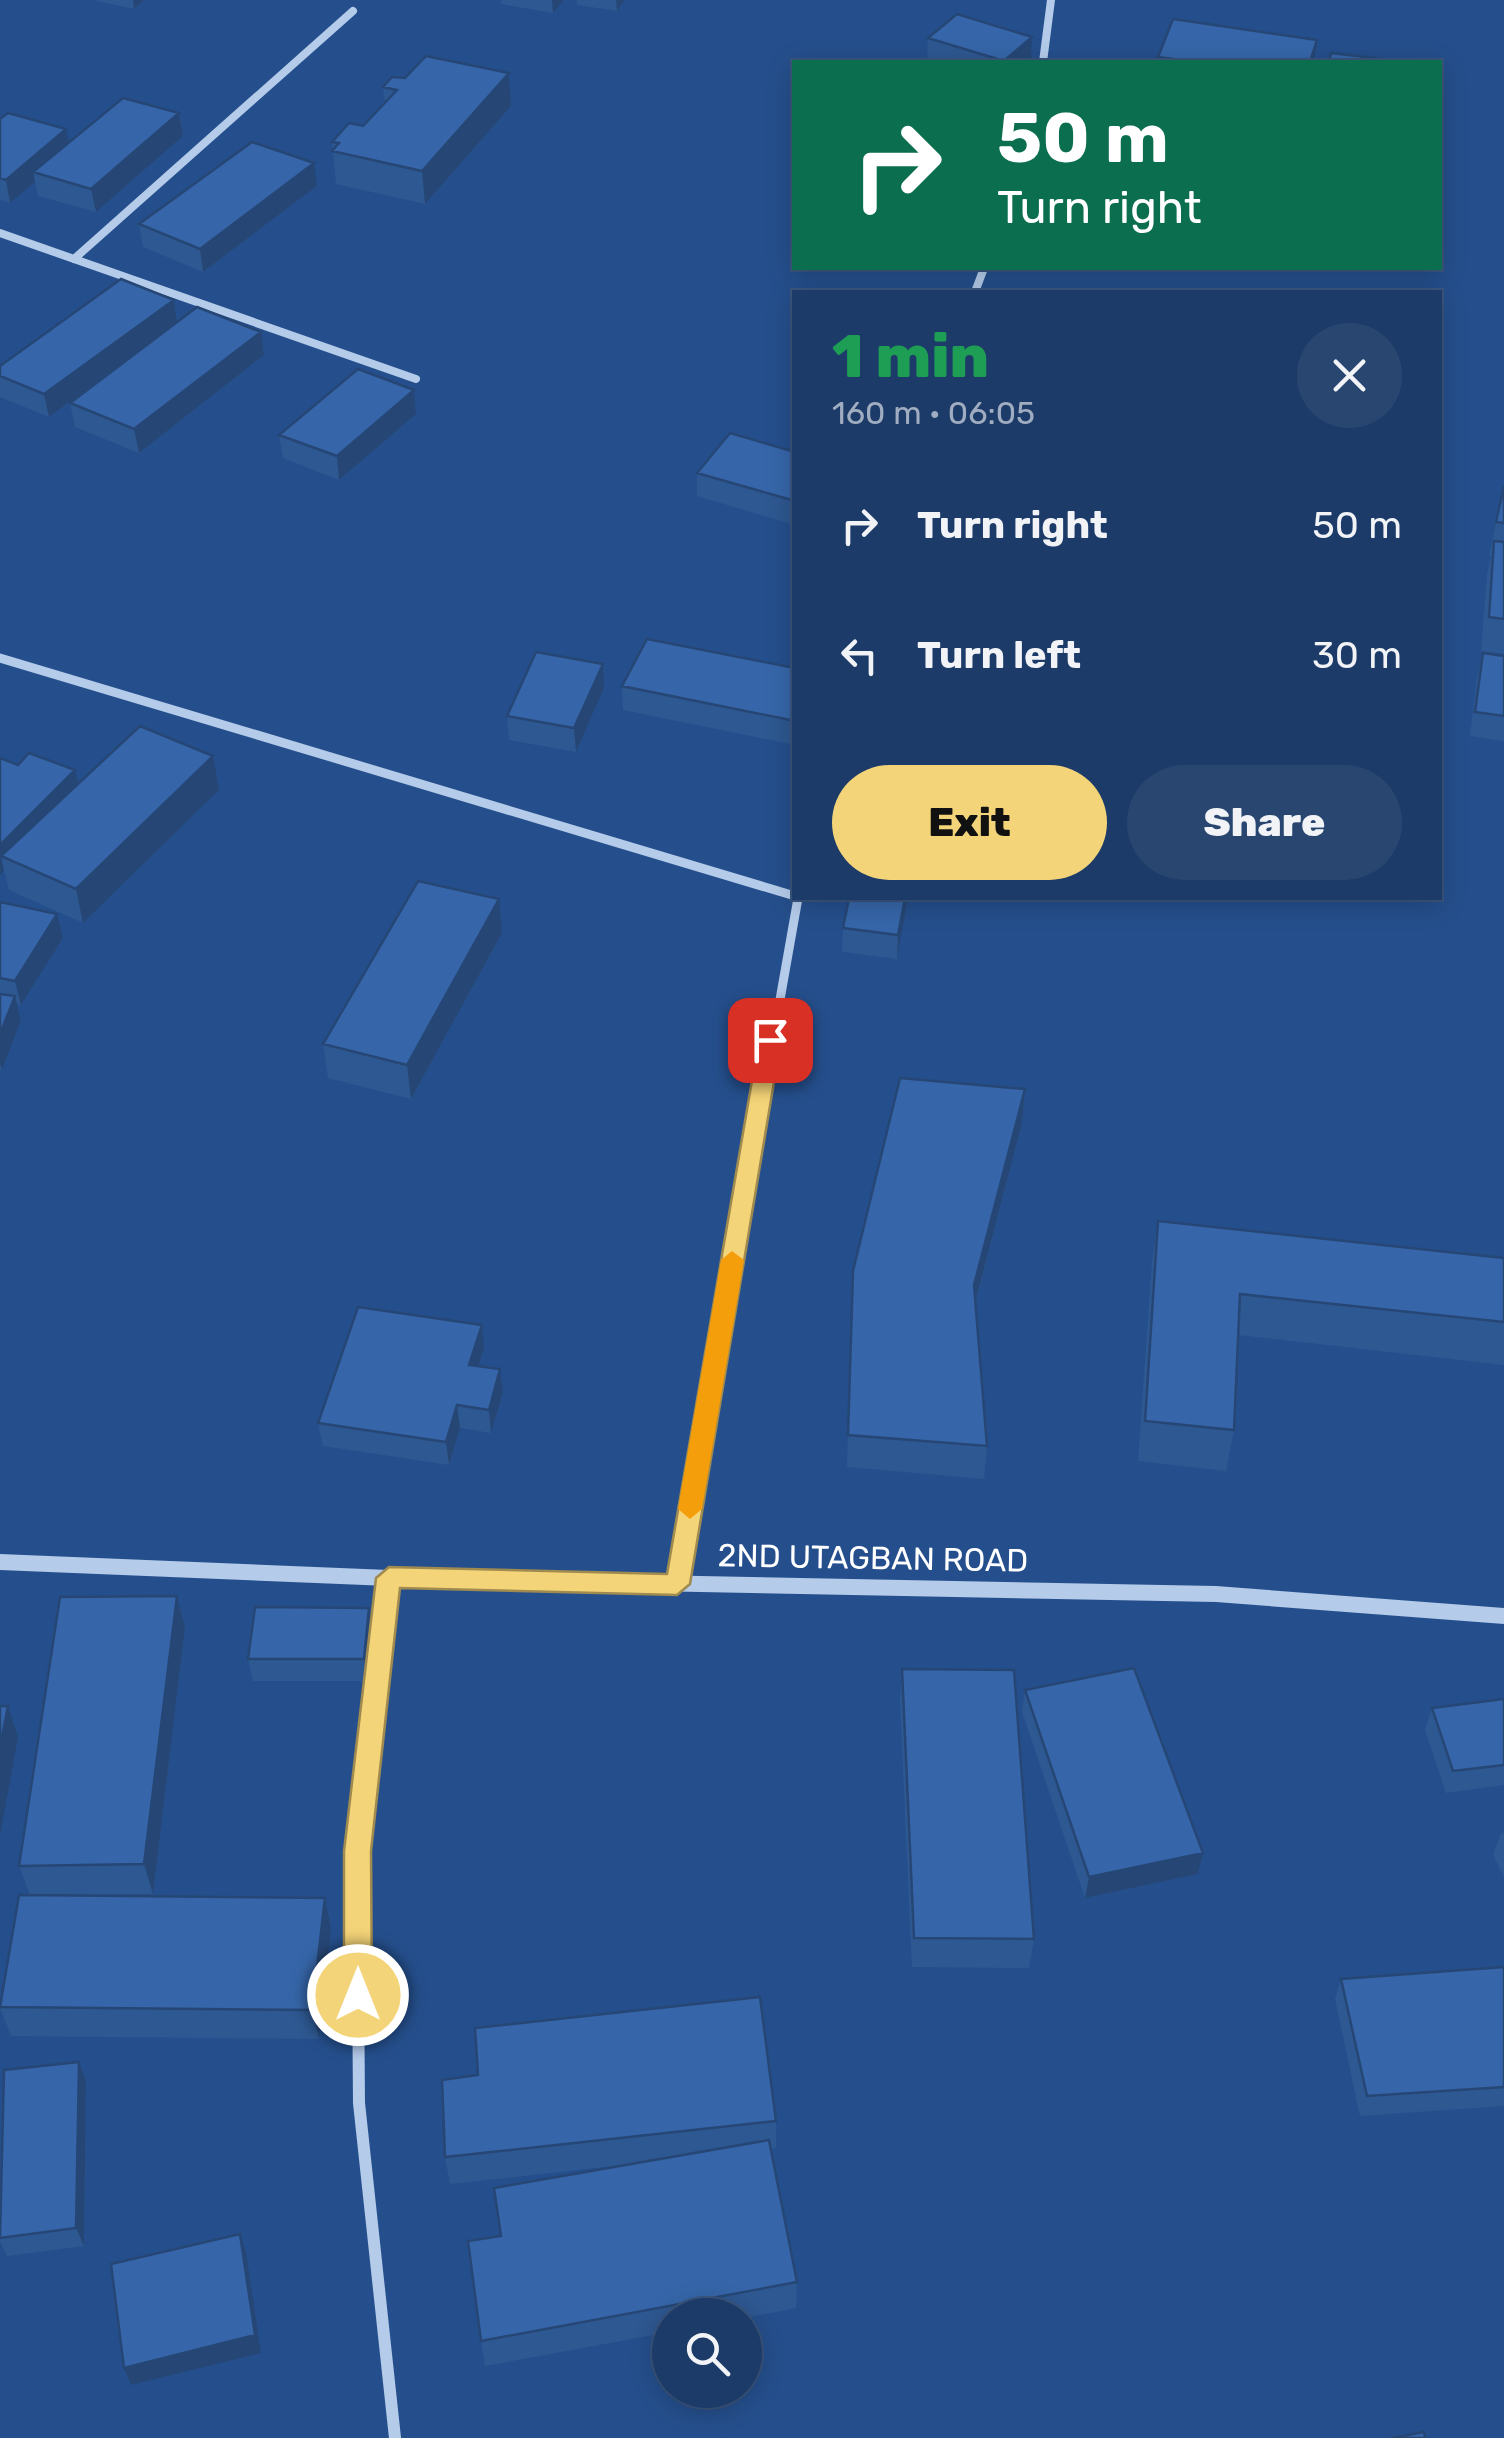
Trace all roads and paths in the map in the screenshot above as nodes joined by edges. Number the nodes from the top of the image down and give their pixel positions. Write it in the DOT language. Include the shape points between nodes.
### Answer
graph roads {
  1 [pos="1051,0"];
  2 [pos="353,12"];
  3 [pos="1042,60"];
  4 [pos="0,233"];
  5 [pos="74,258"];
  6 [pos="416,379"];
  7 [pos="0,658"];
  8 [pos="792,896"];
  9 [pos="795,900"];
  10 [pos="0,1562"];
  11 [pos="389,1578"];
  12 [pos="677,1584"];
  13 [pos="1504,1616"];
  14 [pos="394,2438"];
  1 -- 3 [label="street"];
  2 -- 5 [label="street"];
  4 -- 5 [label="street"];
  5 -- 6 [label="street"];
  7 -- 8 [label="street"];
  9 -- 12 [label="street"];
  10 -- 11 [label="street, 2ND UTAGBAN ROAD"];
  11 -- 12 [label="street, 2ND UTAGBAN ROAD"];
  11 -- 14 [label="street" via="357,1851 358,2103"];
  12 -- 13 [label="street, 2ND UTAGBAN ROAD" via="1216,1594"];
}
